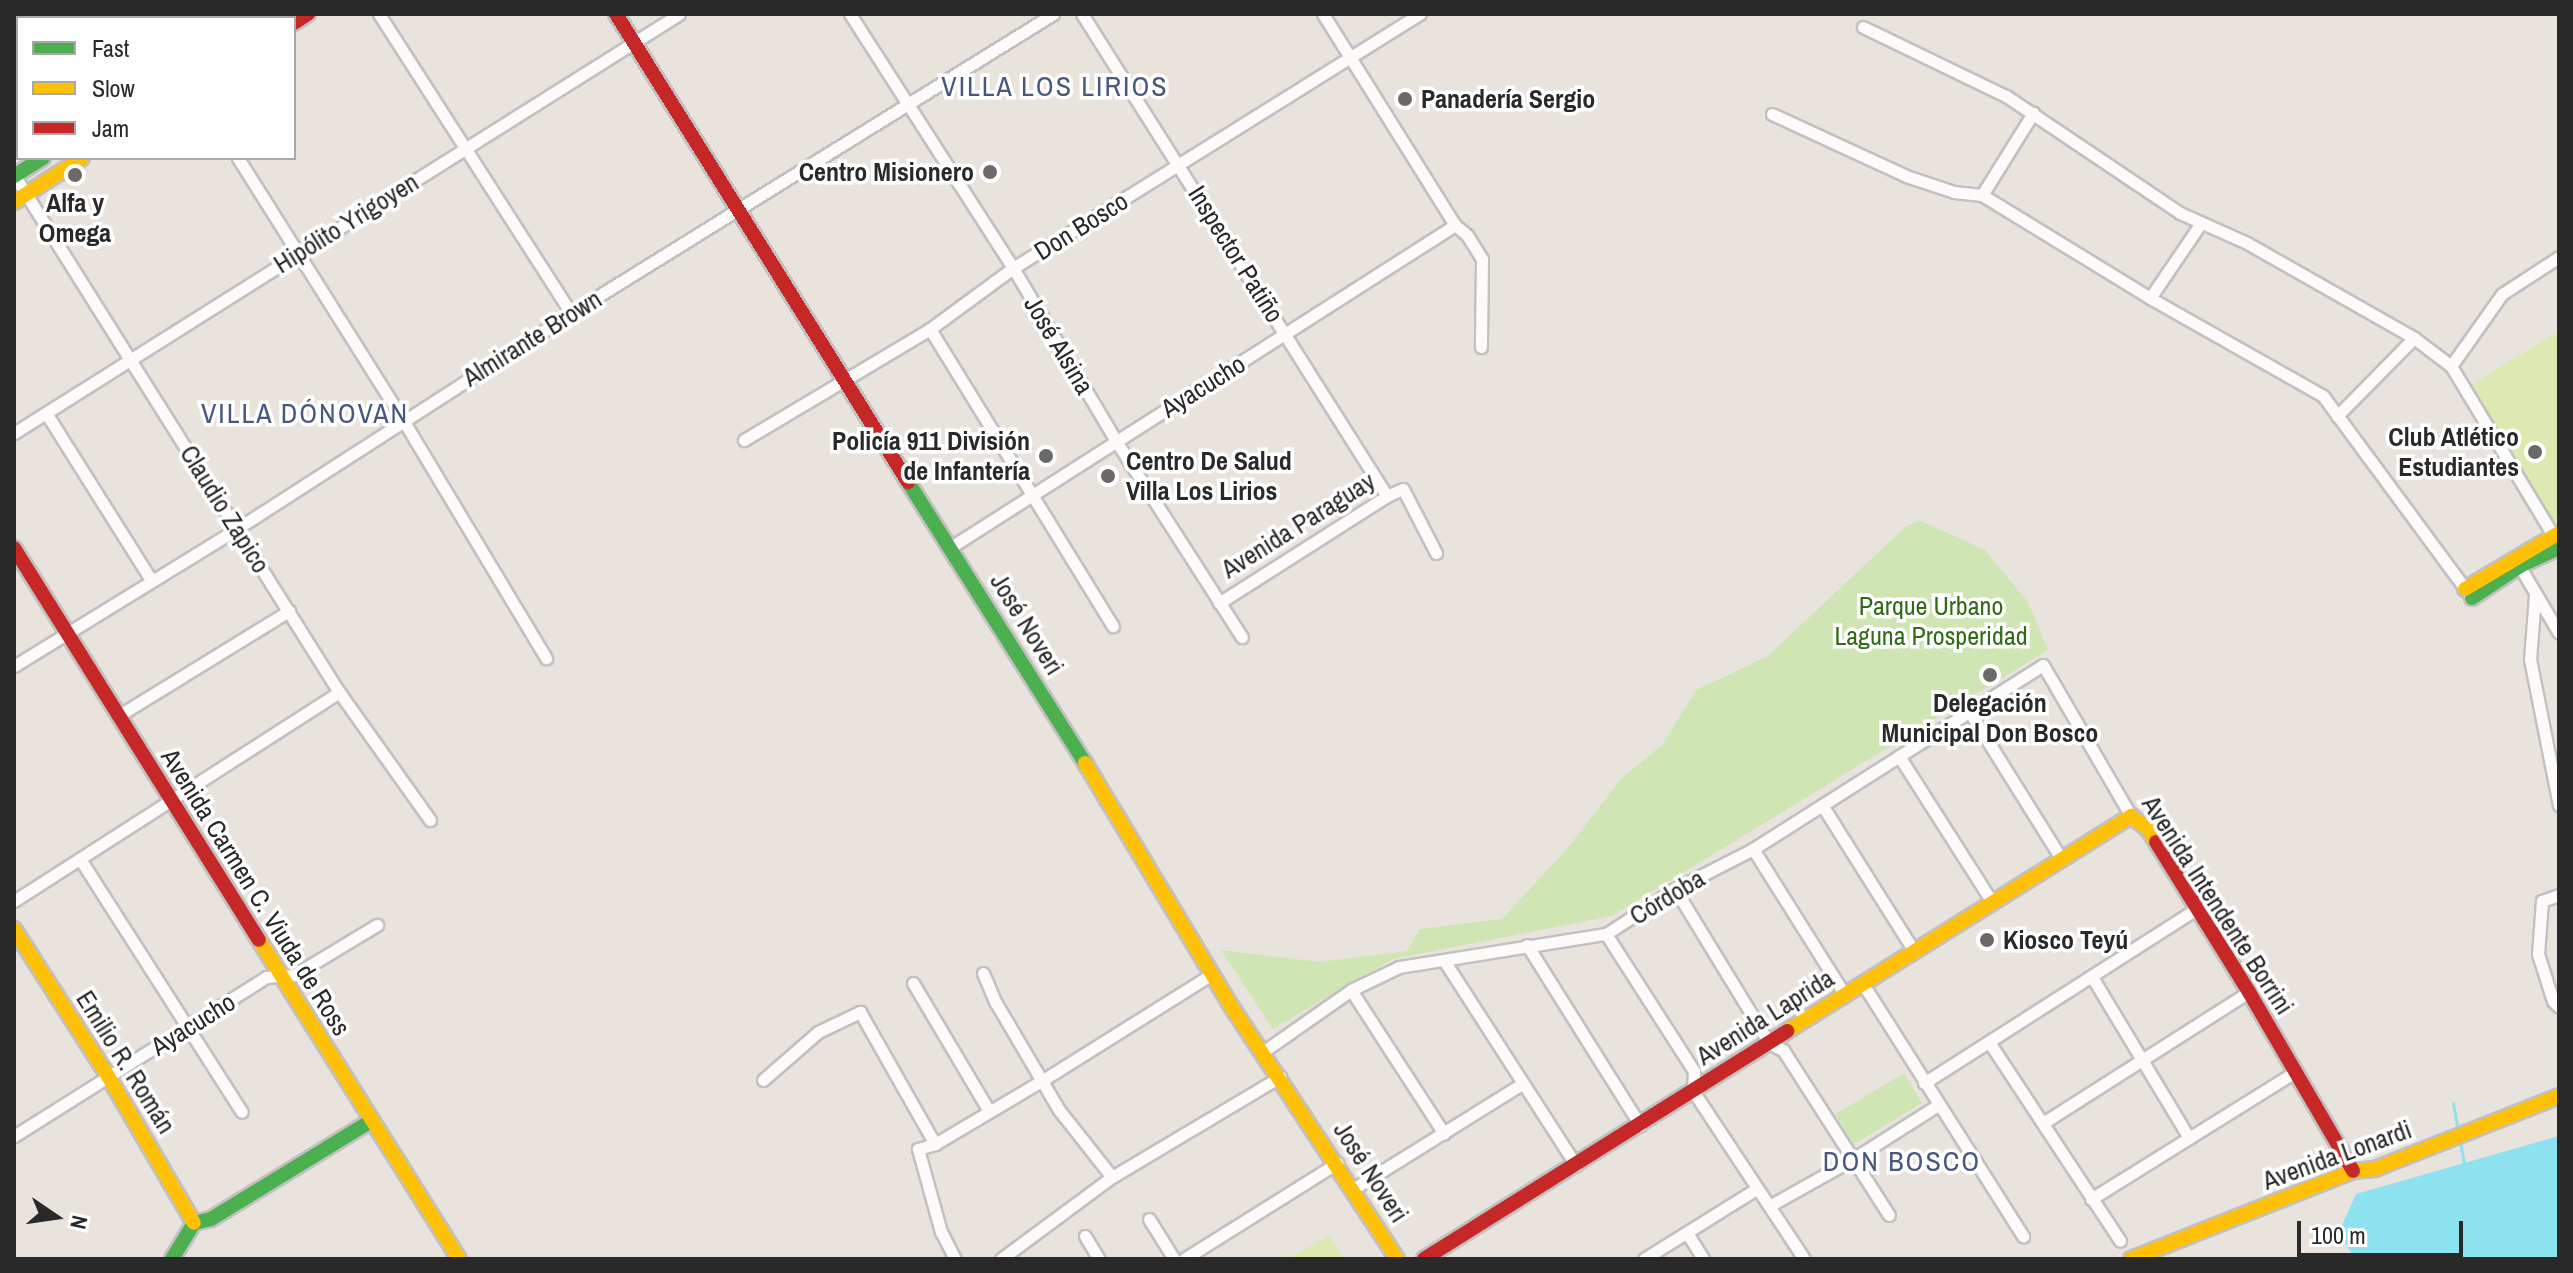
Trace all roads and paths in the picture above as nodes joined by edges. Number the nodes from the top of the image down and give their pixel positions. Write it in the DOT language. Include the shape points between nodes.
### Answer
graph roads {
  1 [pos="379,14"];
  2 [pos="616,14"];
  3 [pos="679,14"];
  4 [pos="850,14"];
  5 [pos="1053,14"];
  6 [pos="1082,14"];
  7 [pos="1323,14"];
  8 [pos="1420,14"];
  9 [pos="1863,27"];
  10 [pos="633,42"];
  11 [pos="1351,59"];
  12 [pos="908,106"];
  13 [pos="2033,113"];
  14 [pos="1772,114"];
  15 [pos="465,150"];
  16 [pos="40,160"];
  17 [pos="79,160"];
  18 [pos="239,160"];
  19 [pos="1180,164"];
  20 [pos="14,176"];
  21 [pos="1982,195"];
  22 [pos="20,198"];
  23 [pos="738,210"];
  24 [pos="2201,223"];
  25 [pos="1455,225"];
  26 [pos="297,253"];
  27 [pos="2559,257"];
  28 [pos="1013,268"];
  29 [pos="2150,298"];
  30 [pos="571,313"];
  31 [pos="930,329"];
  32 [pos="1285,334"];
  33 [pos="2414,338"];
  34 [pos="1481,347"];
  35 [pos="130,359"];
  36 [pos="2451,366"];
  37 [pos="843,382"];
  38 [pos="46,413"];
  39 [pos="2337,416"];
  40 [pos="403,420"];
  41 [pos="14,433"];
  42 [pos="744,440"];
  43 [pos="1116,441"];
  44 [pos="1034,493"];
  45 [pos="1387,496"];
  46 [pos="238,528"];
  47 [pos="2557,540"];
  48 [pos="951,547"];
  49 [pos="14,548"];
  50 [pos="1436,553"];
  51 [pos="2517,562"];
  52 [pos="151,580"];
  53 [pos="2469,594"];
  54 [pos="2535,596"];
  55 [pos="1219,603"];
  56 [pos="289,611"];
  57 [pos="1113,626"];
  58 [pos="2559,633"];
  59 [pos="68,634"];
  60 [pos="1242,637"];
  61 [pos="546,658"];
  62 [pos="2043,665"];
  63 [pos="14,666"];
  64 [pos="339,692"];
  65 [pos="1969,711"];
  66 [pos="118,716"];
  67 [pos="1899,756"];
  68 [pos="171,802"];
  69 [pos="1822,805"];
  70 [pos="2559,805"];
  71 [pos="2131,816"];
  72 [pos="430,820"];
  73 [pos="1753,849"];
  74 [pos="2061,858"];
  75 [pos="80,859"];
  76 [pos="1675,889"];
  77 [pos="2559,895"];
  78 [pos="14,901"];
  79 [pos="1992,902"];
  80 [pos="2195,910"];
  81 [pos="377,925"];
  82 [pos="14,929"];
  83 [pos="1606,934"];
  84 [pos="1527,945"];
  85 [pos="1914,951"];
  86 [pos="1445,962"];
  87 [pos="983,973"];
  88 [pos="1212,974"];
  89 [pos="282,976"];
  90 [pos="2092,977"];
  91 [pos="913,983"];
  92 [pos="1863,984"];
  93 [pos="1351,990"];
  94 [pos="2249,992"];
  95 [pos="1845,995"];
  96 [pos="2559,1007"];
  97 [pos="187,1028"];
  98 [pos="1989,1042"];
  99 [pos="1769,1043"];
  100 [pos="1264,1051"];
  101 [pos="2143,1061"];
  102 [pos="2295,1072"];
  103 [pos="108,1076"];
  104 [pos="1280,1077"];
  105 [pos="763,1080"];
  106 [pos="1043,1080"];
  107 [pos="1523,1083"];
  108 [pos="1924,1083"];
  109 [pos="1693,1091"];
  110 [pos="2559,1096"];
  111 [pos="1938,1105"];
  112 [pos="989,1111"];
  113 [pos="242,1112"];
  114 [pos="371,1121"];
  115 [pos="2043,1123"];
  116 [pos="1640,1125"];
  117 [pos="1444,1134"];
  118 [pos="14,1136"];
  119 [pos="2189,1138"];
  120 [pos="935,1144"];
  121 [pos="1853,1159"];
  122 [pos="1337,1163"];
  123 [pos="1576,1165"];
  124 [pos="2353,1171"];
  125 [pos="1112,1177"];
  126 [pos="1353,1189"];
  127 [pos="1756,1189"];
  128 [pos="2091,1199"];
  129 [pos="1771,1205"];
  130 [pos="1889,1215"];
  131 [pos="1149,1219"];
  132 [pos="194,1223"];
  133 [pos="1687,1233"];
  134 [pos="1085,1236"];
  135 [pos="2023,1236"];
  136 [pos="2120,1241"];
  137 [pos="1007,1257"];
  138 [pos="172,1259"];
  139 [pos="459,1259"];
  140 [pos="955,1259"];
  141 [pos="1099,1259"];
  142 [pos="1174,1259"];
  143 [pos="1184,1259"];
  144 [pos="1397,1259"];
  145 [pos="1424,1259"];
  146 [pos="1644,1259"];
  147 [pos="1703,1259"];
  148 [pos="1804,1259"];
  149 [pos="2131,1259"];
  1 -- 15 [label="street"];
  2 -- 10 [label="street, José Noveri"];
  3 -- 10 [label="street, Hipólito Yrigoyen"];
  4 -- 12 [label="street, José Alsina"];
  5 -- 12 [label="street, Almirante Brown"];
  6 -- 19 [label="street, Inspector Patiño"];
  7 -- 11 [label="street"];
  8 -- 11 [label="street, Don Bosco"];
  9 -- 13 [label="street"];
  10 -- 15 [label="street, Hipólito Yrigoyen"];
  10 -- 23 [label="street, José Noveri"];
  11 -- 19 [label="street, Don Bosco"];
  11 -- 25 [label="street"];
  12 -- 23 [label="street, Almirante Brown"];
  12 -- 28 [label="street, José Alsina"];
  13 -- 21 [label="street"];
  13 -- 24 [label="street"];
  14 -- 21 [label="street" via="1906,176"];
  15 -- 26 [label="street, Hipólito Yrigoyen"];
  15 -- 30 [label="street"];
  16 -- 20 [label="street"];
  17 -- 22 [label="street"];
  18 -- 26 [label="street"];
  19 -- 28 [label="street, Don Bosco"];
  19 -- 32 [label="street, Inspector Patiño"];
  20 -- 22 [label="street, Claudio Zapico"];
  21 -- 29 [label="street"];
  22 -- 35 [label="street, Claudio Zapico"];
  23 -- 30 [label="street, Almirante Brown"];
  23 -- 37 [label="street, José Noveri"];
  24 -- 29 [label="street"];
  24 -- 33 [label="street" via="2247,243"];
  25 -- 32 [label="street, Ayacucho"];
  25 -- 34 [label="street" via="1482,259"];
  26 -- 35 [label="street, Hipólito Yrigoyen"];
  26 -- 40 [label="street"];
  27 -- 36 [label="street" via="2502,294"];
  28 -- 31 [label="street, Don Bosco"];
  28 -- 43 [label="street, José Alsina"];
  29 -- 39 [label="street" via="2323,396"];
  30 -- 40 [label="street, Almirante Brown"];
  31 -- 37 [label="street, Don Bosco"];
  31 -- 44 [label="street"];
  32 -- 43 [label="street, Ayacucho"];
  32 -- 45 [label="street, Inspector Patiño"];
  33 -- 36 [label="street"];
  33 -- 39 [label="street"];
  35 -- 38 [label="street, Hipólito Yrigoyen"];
  35 -- 46 [label="street, Claudio Zapico"];
  36 -- 47 [label="street"];
  37 -- 42 [label="street, Don Bosco"];
  37 -- 48 [label="street, José Noveri"];
  38 -- 41 [label="street, Hipólito Yrigoyen"];
  38 -- 52 [label="street"];
  39 -- 53 [label="street"];
  40 -- 46 [label="street, Almirante Brown"];
  40 -- 61 [label="street"];
  43 -- 44 [label="street, Ayacucho"];
  43 -- 55 [label="street, José Alsina"];
  44 -- 48 [label="street, Ayacucho"];
  44 -- 57 [label="street"];
  45 -- 50 [label="street, Avenida Paraguay" via="1403,489"];
  45 -- 55 [label="street, Avenida Paraguay"];
  46 -- 52 [label="street, Almirante Brown"];
  46 -- 56 [label="street, Claudio Zapico"];
  47 -- 51 [label="street"];
  48 -- 88 [label="street, José Noveri"];
  49 -- 59 [label="street, Avenida Carmen C. Viuda de Ross"];
  51 -- 53 [label="street"];
  51 -- 54 [label="street"];
  52 -- 59 [label="street, Almirante Brown"];
  54 -- 58 [label="street"];
  54 -- 70 [label="street" via="2530,659"];
  55 -- 60 [label="street, José Alsina"];
  56 -- 64 [label="street, Claudio Zapico"];
  56 -- 66 [label="street"];
  59 -- 63 [label="street, Almirante Brown"];
  59 -- 66 [label="street, Avenida Carmen C. Viuda de Ross"];
  62 -- 65 [label="street, Córdoba"];
  62 -- 71 [label="street, Avenida Intendente Borrini"];
  64 -- 68 [label="street"];
  64 -- 72 [label="street, Claudio Zapico"];
  65 -- 67 [label="street, Córdoba"];
  65 -- 74 [label="street"];
  66 -- 68 [label="street, Avenida Carmen C. Viuda de Ross"];
  67 -- 69 [label="street, Córdoba"];
  67 -- 79 [label="street"];
  68 -- 75 [label="street"];
  68 -- 89 [label="street, Avenida Carmen C. Viuda de Ross"];
  69 -- 73 [label="street, Córdoba"];
  69 -- 85 [label="street"];
  71 -- 74 [label="street, Avenida Laprida"];
  71 -- 80 [label="street, Avenida Intendente Borrini" via="2147,828"];
  73 -- 76 [label="street, Córdoba"];
  73 -- 95 [label="street"];
  74 -- 79 [label="street, Avenida Laprida"];
  75 -- 78 [label="street"];
  75 -- 97 [label="street"];
  76 -- 83 [label="street, Córdoba"];
  76 -- 99 [label="street"];
  77 -- 96 [label="street" via="2542,901 2538,954"];
  79 -- 85 [label="street, Avenida Laprida"];
  80 -- 90 [label="street"];
  80 -- 94 [label="street, Avenida Intendente Borrini"];
  81 -- 89 [label="street, Ayacucho" via="294,975"];
  82 -- 103 [label="street, Emilio R. Román"];
  83 -- 84 [label="street, Córdoba"];
  83 -- 109 [label="street" via="1694,1071"];
  84 -- 86 [label="street, Córdoba"];
  84 -- 116 [label="street"];
  85 -- 92 [label="street, Avenida Laprida"];
  86 -- 93 [label="street, Córdoba" via="1399,967"];
  86 -- 107 [label="street"];
  87 -- 106 [label="street"];
  88 -- 100 [label="street, José Noveri"];
  88 -- 106 [label="street"];
  89 -- 97 [label="street, Ayacucho" via="266,977"];
  89 -- 114 [label="street, Avenida Carmen C. Viuda de Ross"];
  90 -- 98 [label="street"];
  90 -- 101 [label="street"];
  91 -- 112 [label="street"];
  92 -- 95 [label="street, Avenida Laprida"];
  92 -- 108 [label="street"];
  93 -- 100 [label="street, Córdoba"];
  93 -- 117 [label="street"];
  94 -- 101 [label="street"];
  94 -- 102 [label="street, Avenida Intendente Borrini"];
  95 -- 99 [label="street, Avenida Laprida"];
  97 -- 103 [label="street, Ayacucho"];
  97 -- 113 [label="street"];
  98 -- 108 [label="street"];
  98 -- 115 [label="street"];
  99 -- 109 [label="street, Avenida Laprida"];
  99 -- 121 [label="street" via="1783,1050"];
  100 -- 104 [label="street, José Noveri"];
  101 -- 115 [label="street"];
  101 -- 119 [label="street"];
  102 -- 119 [label="street"];
  102 -- 124 [label="street, Avenida Intendente Borrini"];
  103 -- 118 [label="street, Ayacucho"];
  103 -- 132 [label="street, Emilio R. Román"];
  104 -- 122 [label="street, José Noveri"];
  104 -- 125 [label="street"];
  105 -- 120 [label="street" via="818,1032 860,1012"];
  106 -- 112 [label="street"];
  106 -- 125 [label="street" via="1059,1110"];
  107 -- 117 [label="street"];
  107 -- 123 [label="street"];
  108 -- 111 [label="street"];
  109 -- 116 [label="street, Avenida Laprida"];
  109 -- 127 [label="street"];
  110 -- 124 [label="street, Avenida Lonardi" via="2375,1169"];
  111 -- 121 [label="street"];
  111 -- 135 [label="street"];
  112 -- 120 [label="street"];
  114 -- 132 [label="street" via="211,1219"];
  114 -- 139 [label="street, Avenida Carmen C. Viuda de Ross"];
  115 -- 128 [label="street"];
  116 -- 123 [label="street, Avenida Laprida"];
  117 -- 126 [label="street"];
  119 -- 128 [label="street"];
  120 -- 140 [label="street" via="918,1149 941,1232"];
  121 -- 129 [label="street"];
  121 -- 130 [label="street"];
  122 -- 126 [label="street, José Noveri"];
  122 -- 143 [label="street"];
  123 -- 145 [label="street, Avenida Laprida"];
  124 -- 149 [label="street, Avenida Lonardi"];
  125 -- 137 [label="street"];
  126 -- 144 [label="street, José Noveri"];
  127 -- 129 [label="street"];
  127 -- 133 [label="street"];
  128 -- 136 [label="street"];
  129 -- 148 [label="street"];
  131 -- 142 [label="street"];
  132 -- 138 [label="street"];
  133 -- 146 [label="street"];
  133 -- 147 [label="street"];
  134 -- 141 [label="street"];
}
